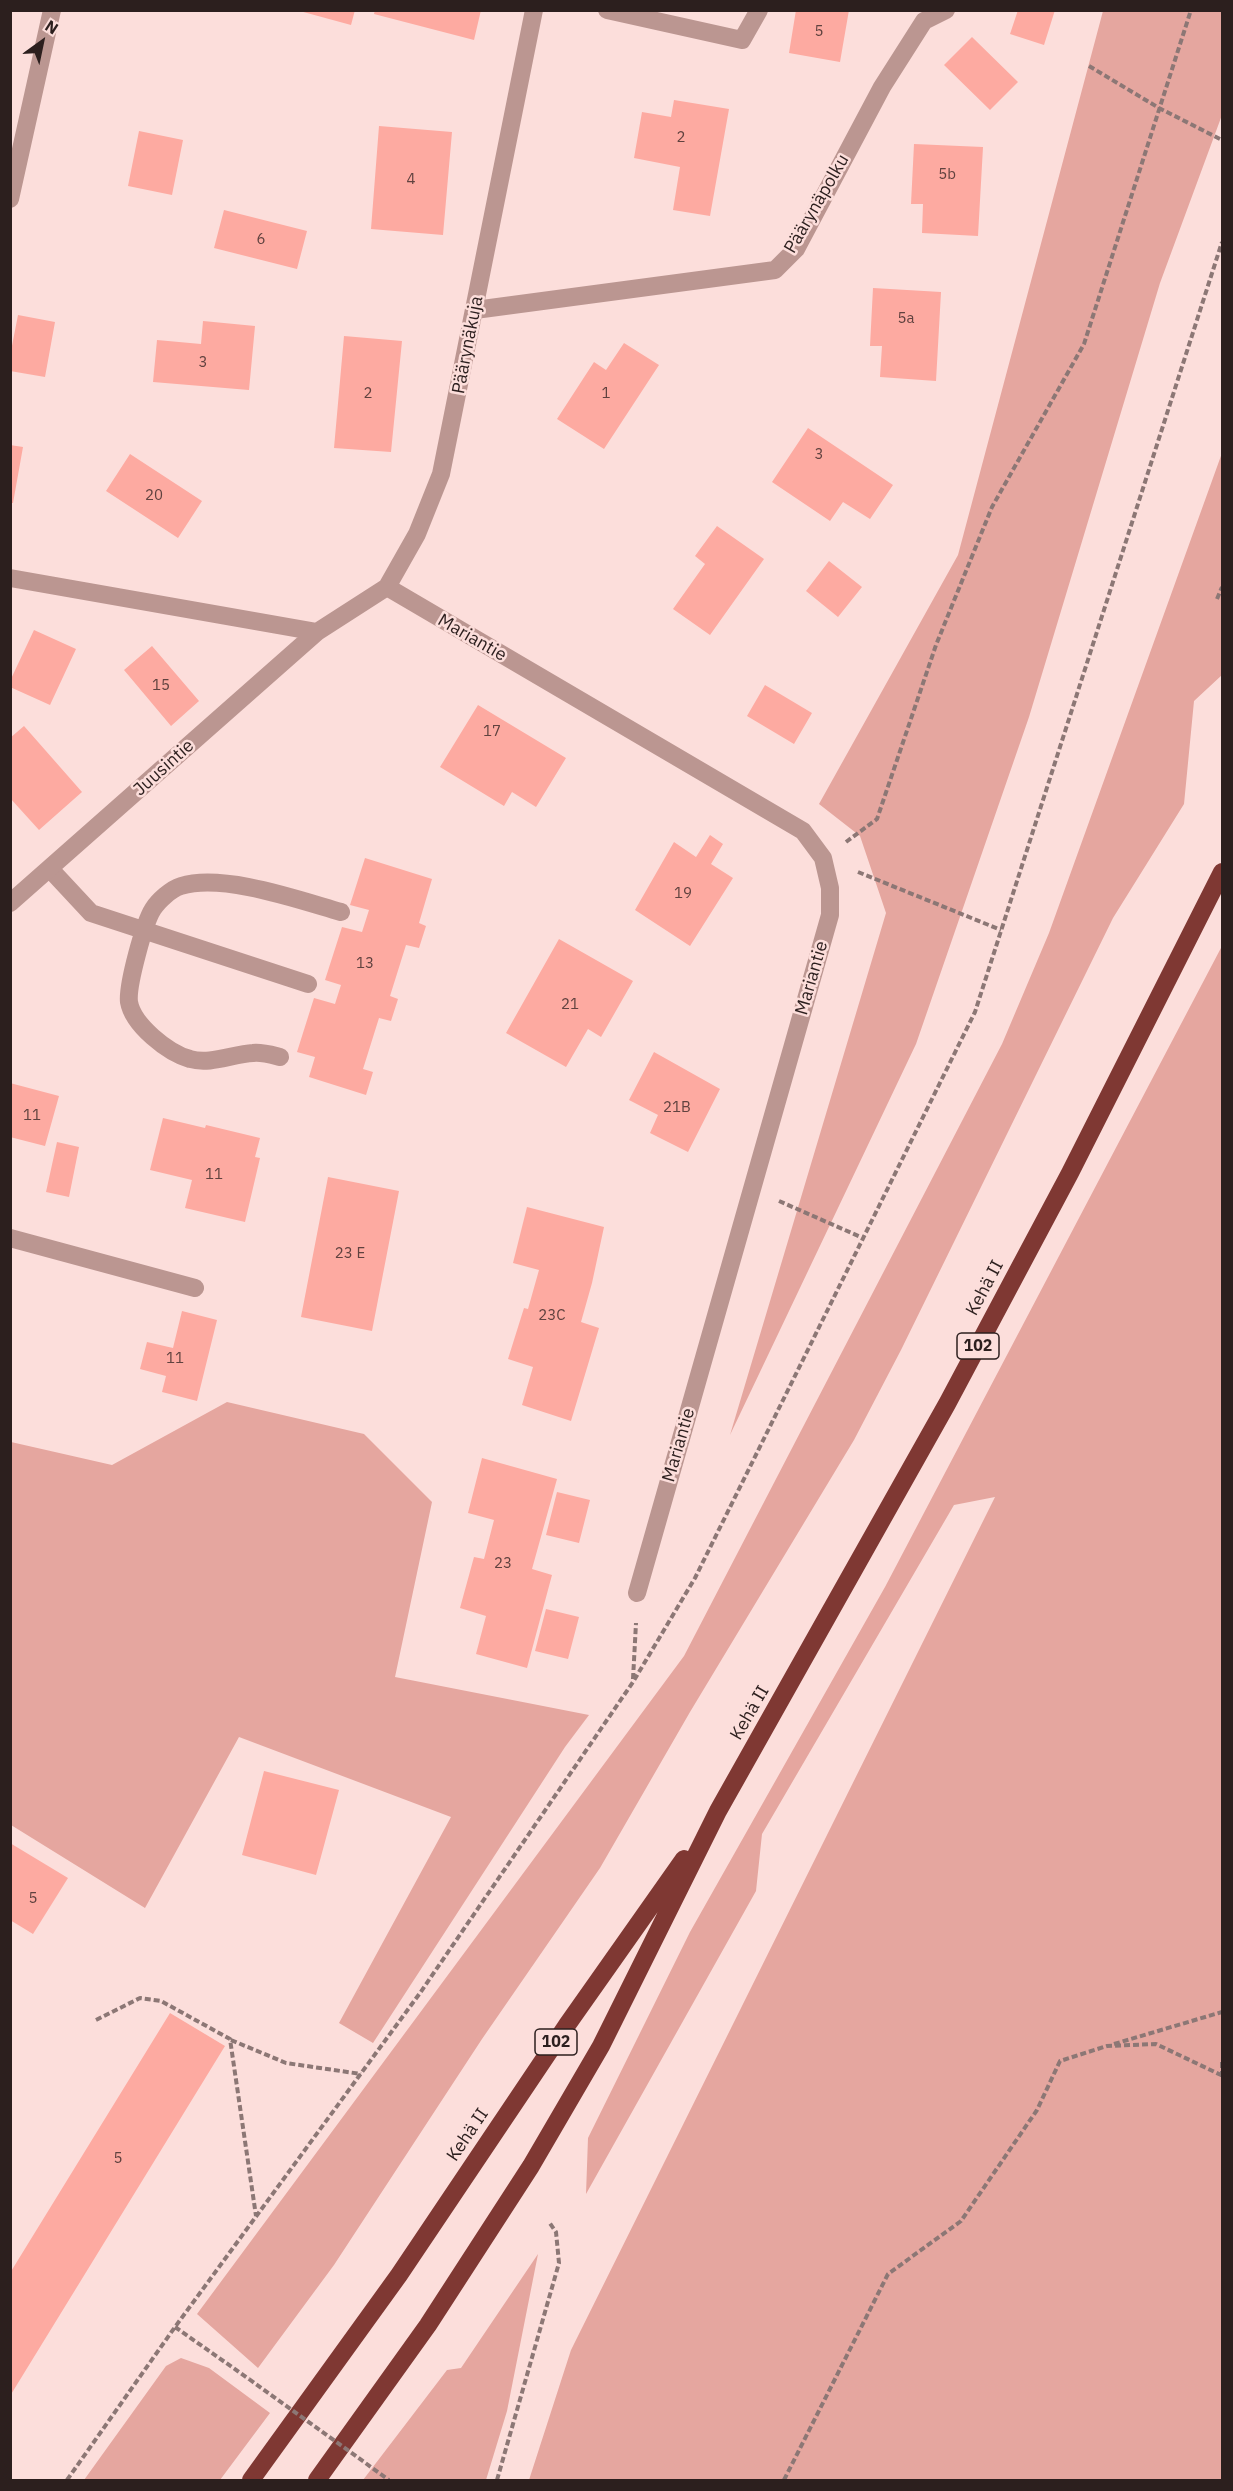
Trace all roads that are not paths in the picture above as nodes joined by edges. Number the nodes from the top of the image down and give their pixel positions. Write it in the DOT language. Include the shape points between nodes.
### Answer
graph roads {
  1 [pos="52,10"];
  2 [pos="534,10"];
  3 [pos="607,10"];
  4 [pos="759,10"];
  5 [pos="946,10"];
  6 [pos="10,199"];
  7 [pos="476,310"];
  8 [pos="10,578"];
  9 [pos="387,587"];
  10 [pos="317,632"];
  11 [pos="50,868"];
  12 [pos="1222,872"];
  13 [pos="10,903"];
  14 [pos="341,912"];
  15 [pos="144,930"];
  16 [pos="308,984"];
  17 [pos="280,1057"];
  18 [pos="10,1238"];
  19 [pos="195,1288"];
  20 [pos="637,1593"];
  21 [pos="718,1811"];
  22 [pos="251,2481"];
  23 [pos="316,2481"];
  1 -- 6 [label="street"];
  2 -- 7 [label="street, Päärynäkuja"];
  3 -- 4 [label="street" via="742,40"];
  5 -- 7 [label="street, Päärynäpolku" via="924,21 882,87 796,249 775,270"];
  7 -- 9 [label="street, Päärynäkuja" via="441,474 417,534"];
  8 -- 10 [label="street"];
  9 -- 10 [label="street, Päärynäkuja"];
  9 -- 20 [label="street, Mariantie" via="803,831 824,858 830,915"];
  10 -- 11 [label="street, Juusintie"];
  11 -- 13 [label="street, Juusintie"];
  11 -- 15 [label="street" via="91,913"];
  12 -- 21 [label="highway, Kehä II / 102" via="1070,1173 947,1404"];
  14 -- 15 [label="street" via="270,891 214,883 180,886 153,909"];
  15 -- 16 [label="street"];
  15 -- 17 [label="street" via="129,1002 143,1029 168,1050 191,1060 254,1053"];
  18 -- 19 [label="street"];
  21 -- 22 [label="highway, Kehä II / 102" via="567,2025 399,2275"];
  21 -- 23 [label="highway, Kehä II / 102" via="601,2046 531,2166 428,2325"];
}
